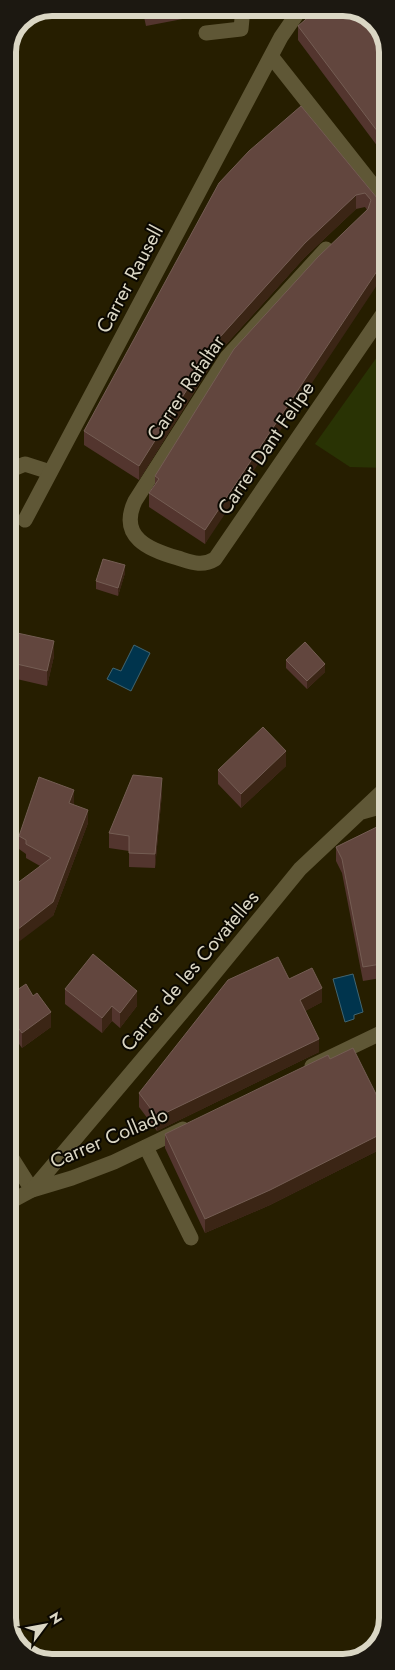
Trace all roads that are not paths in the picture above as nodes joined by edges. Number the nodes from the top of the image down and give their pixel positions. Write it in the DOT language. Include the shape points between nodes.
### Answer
graph roads {
  1 [pos="243,16"];
  2 [pos="296,16"];
  3 [pos="206,33"];
  4 [pos="271,56"];
  5 [pos="379,193"];
  6 [pos="339,237"];
  7 [pos="379,320"];
  8 [pos="16,468"];
  9 [pos="50,472"];
  10 [pos="25,520"];
  11 [pos="154,552"];
  12 [pos="379,794"];
  13 [pos="379,807"];
  14 [pos="358,813"];
  15 [pos="379,1034"];
  16 [pos="300,1072"];
  17 [pos="196,1122"];
  18 [pos="146,1147"];
  19 [pos="16,1165"];
  20 [pos="32,1190"];
  21 [pos="16,1199"];
  22 [pos="191,1238"];
  1 -- 3 [label="street" via="242,29"];
  2 -- 4 [label="street, Carrer Rausell"];
  4 -- 5 [label="street"];
  4 -- 9 [label="street, Carrer Rausell"];
  6 -- 11 [label="street, Carrer Rafaltar" via="227,357 135,502 129,518 131,528"];
  7 -- 11 [label="street, Carrer Dant Felipe" via="215,559 200,564"];
  8 -- 9 [label="street" via="25,464"];
  9 -- 10 [label="street, Carrer Rausell"];
  12 -- 14 [label="street, Carrer de les Covatelles"];
  13 -- 14 [label="street"];
  14 -- 20 [label="street, Carrer de les Covatelles" via="300,869"];
  15 -- 16 [label="street"];
  17 -- 18 [label="street, Carrer Collado"];
  18 -- 20 [label="street, Carrer Collado" via="72,1178"];
  18 -- 22 [label="street"];
  19 -- 20 [label="street"];
  20 -- 21 [label="street, Carrer Collado"];
}
